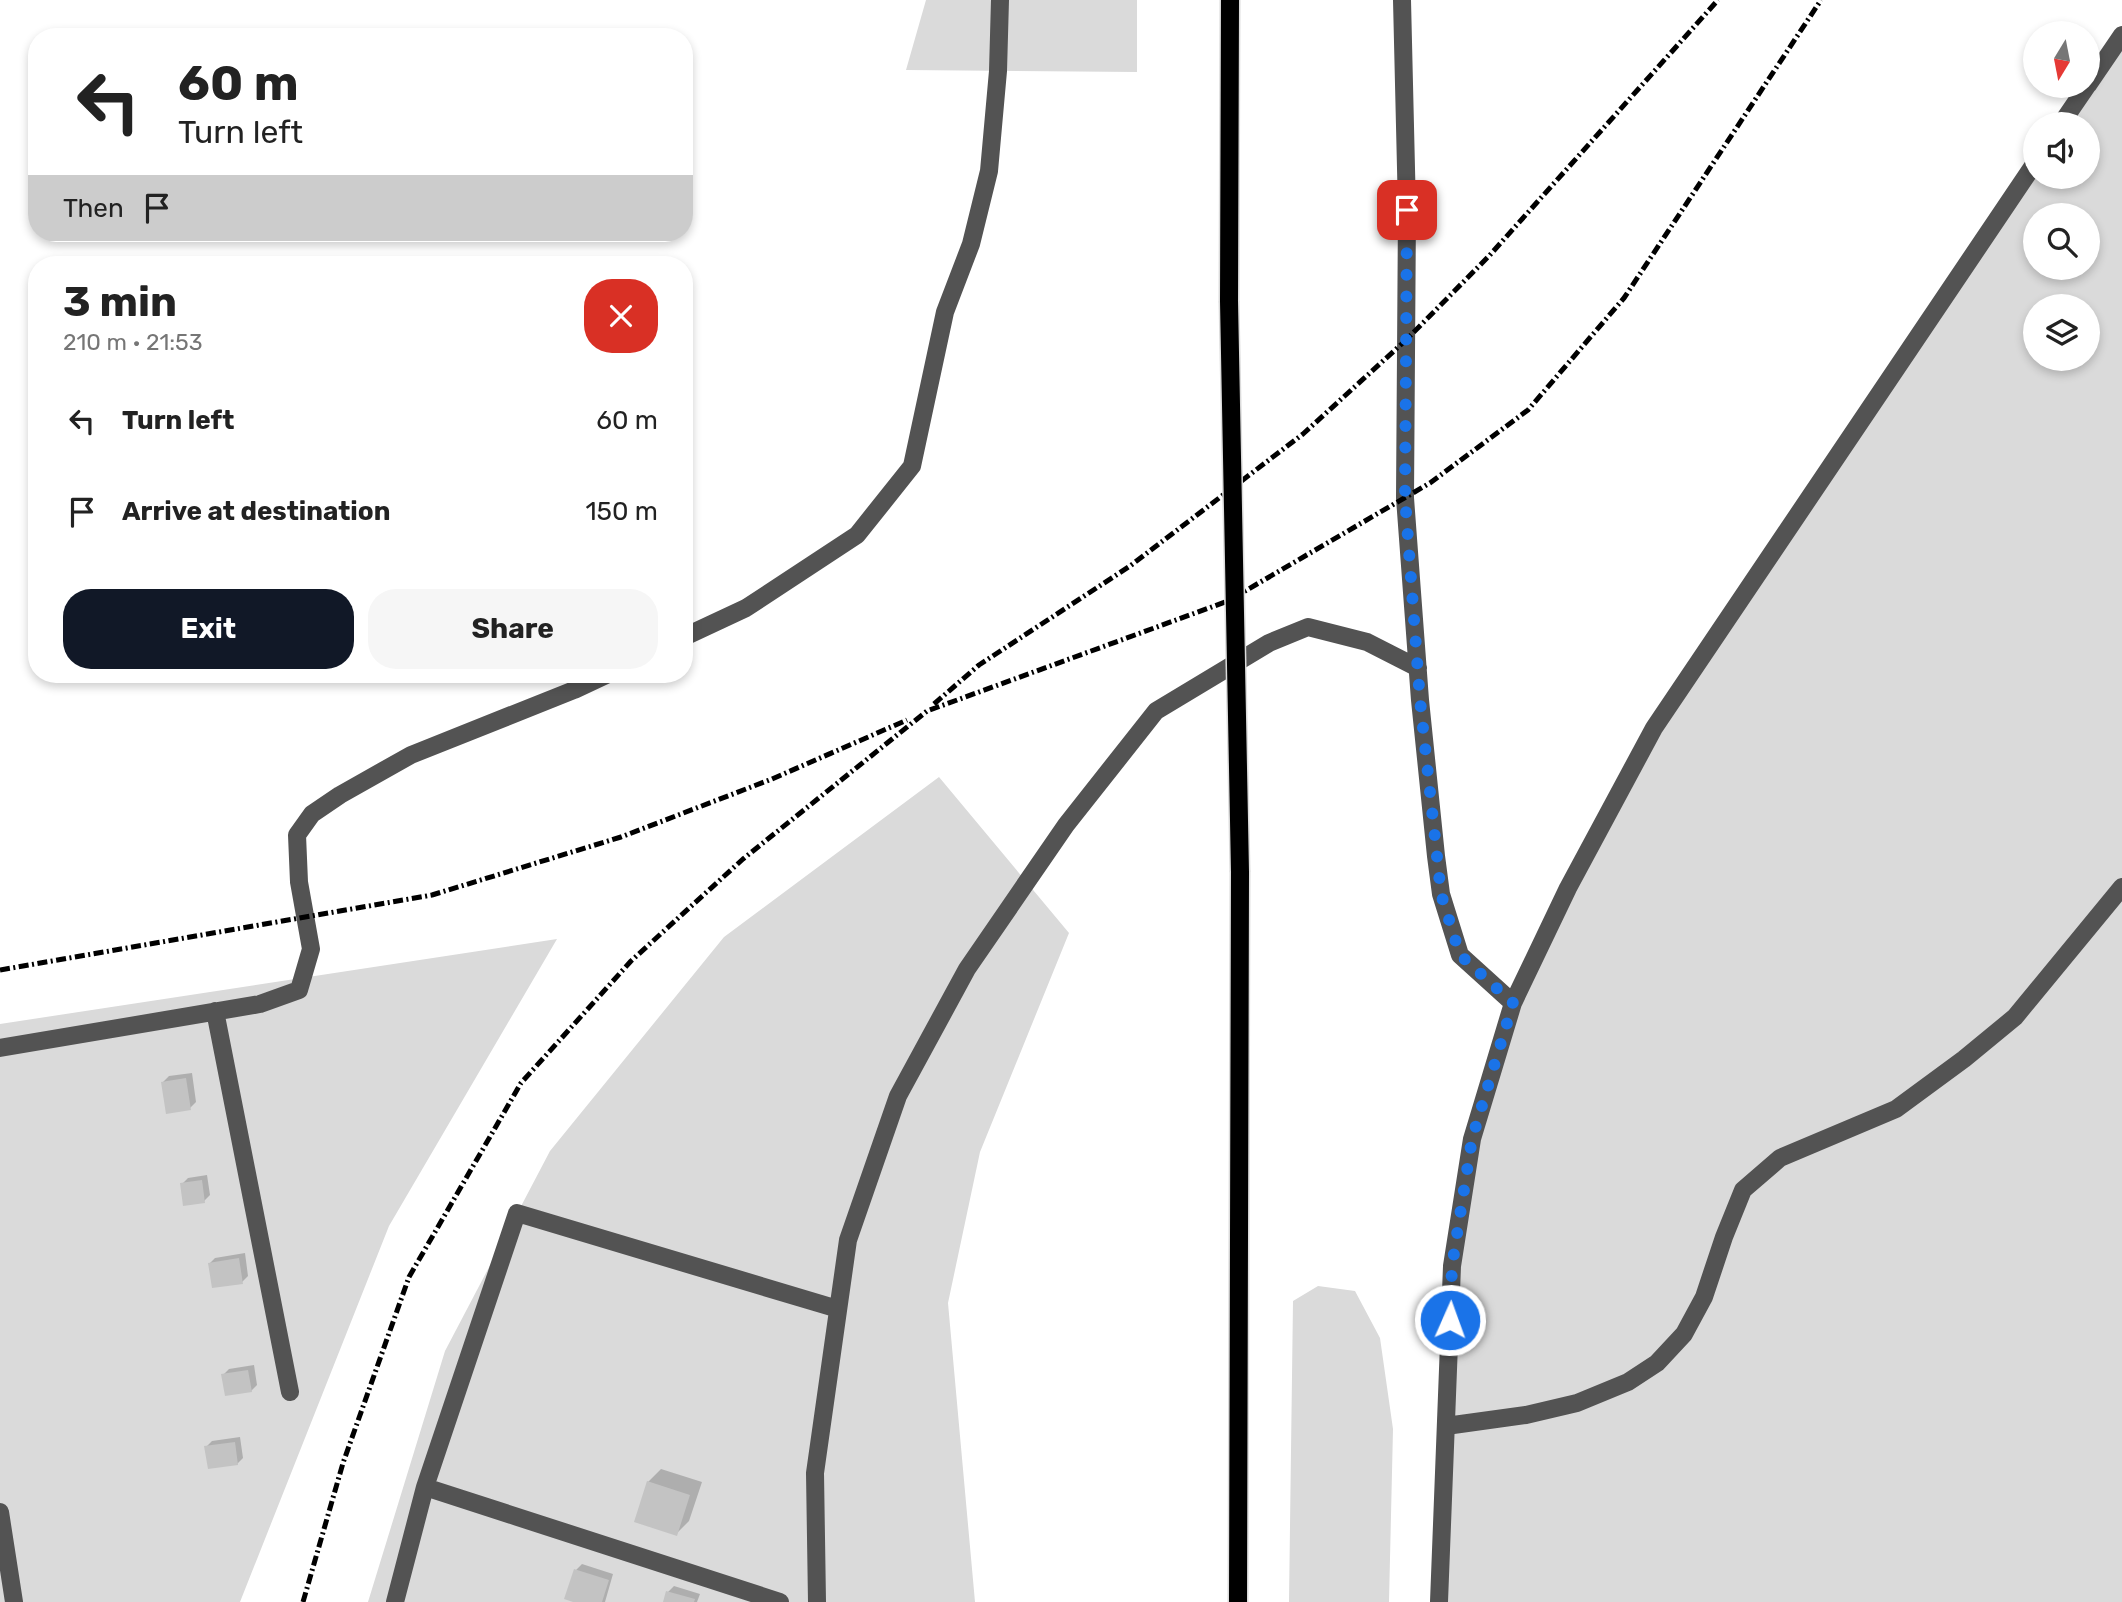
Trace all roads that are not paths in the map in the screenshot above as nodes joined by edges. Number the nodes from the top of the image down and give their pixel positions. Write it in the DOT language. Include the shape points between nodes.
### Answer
graph roads {
  1 [pos="1000,0"];
  2 [pos="1230,0"];
  3 [pos="1402,0"];
  4 [pos="2122,34"];
  5 [pos="2100,67"];
  6 [pos="2023,181"];
  7 [pos="693,633"];
  8 [pos="1418,668"];
  9 [pos="589,683"];
  10 [pos="2122,887"];
  11 [pos="1513,1003"];
  12 [pos="215,1012"];
  13 [pos="0,1048"];
  14 [pos="838,1308"];
  15 [pos="290,1392"];
  16 [pos="1446,1426"];
  17 [pos="425,1487"];
  18 [pos="0,1512"];
  19 [pos="14,1602"];
  20 [pos="395,1602"];
  21 [pos="780,1602"];
  22 [pos="817,1602"];
  23 [pos="1238,1602"];
  24 [pos="1439,1602"];
  1 -- 7 [label="lane" via="989,171 971,244 945,312 912,467 857,535 746,608"];
  2 -- 23 [label="main road, bridge" via="1229,301 1240,872"];
  3 -- 8 [label="lane" via="1407,210 1405,498"];
  4 -- 5 [label="lane"];
  6 -- 11 [label="lane" via="1654,728 1568,888"];
  8 -- 11 [label="lane" via="1441,894 1460,955"];
  8 -- 14 [label="lane" via="1367,642 1308,627 1269,643 1156,711 1066,825 967,969 898,1096 848,1240"];
  9 -- 12 [label="lane" via="411,755 312,814 297,835 299,882 311,949 299,990"];
  10 -- 16 [label="lane" via="2015,1017 1964,1059 1896,1109 1780,1158 1743,1191 1704,1297 1684,1334 1657,1363 1628,1382 1577,1403"];
  11 -- 16 [label="lane" via="1472,1139 1452,1266"];
  12 -- 13 [label="lane"];
  12 -- 15 [label="lane"];
  14 -- 17 [label="lane" via="517,1213"];
  14 -- 22 [label="lane" via="815,1473"];
  16 -- 24 [label="lane"];
  17 -- 20 [label="lane"];
  17 -- 21 [label="lane"];
  18 -- 19 [label="lane"];
}
